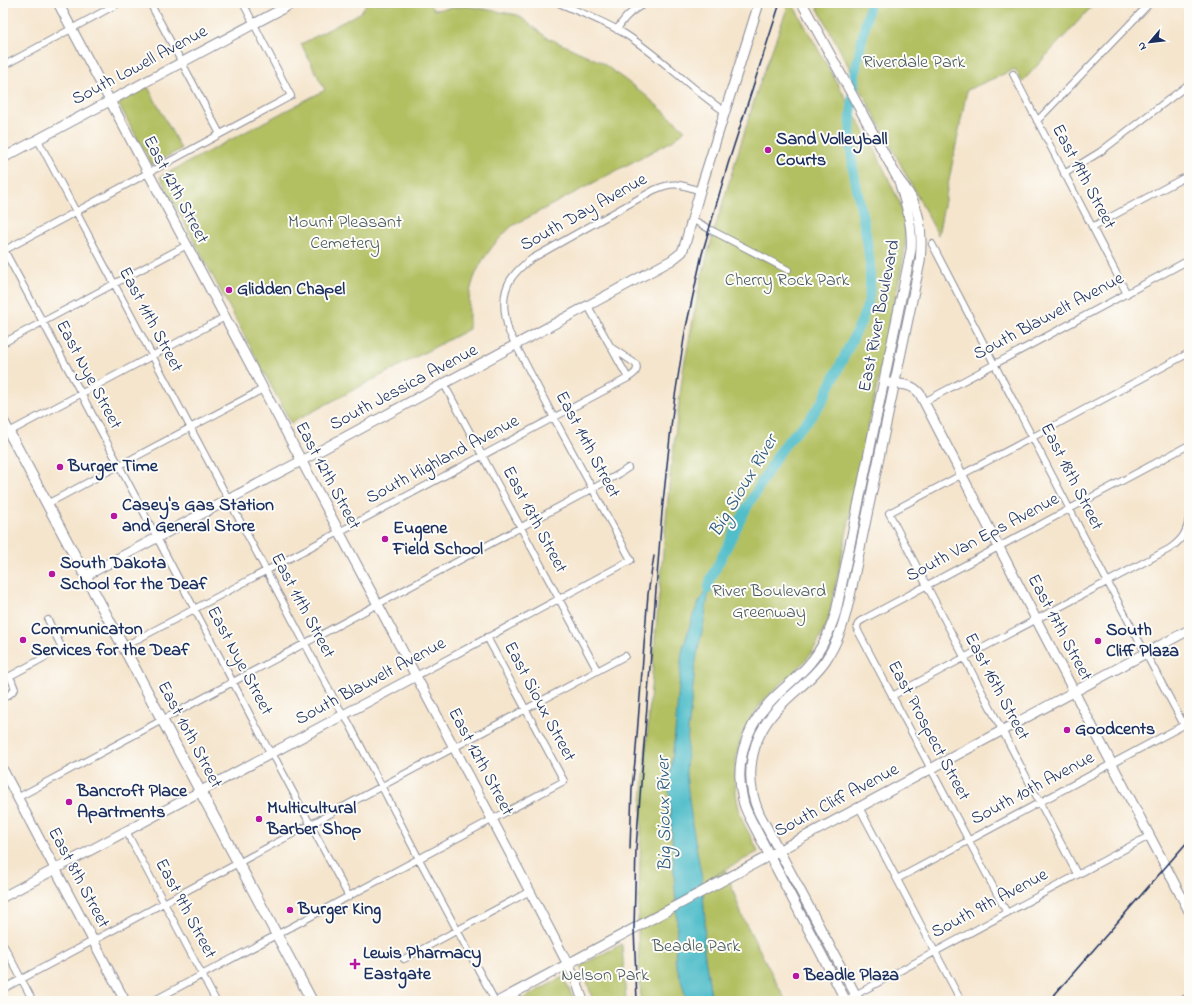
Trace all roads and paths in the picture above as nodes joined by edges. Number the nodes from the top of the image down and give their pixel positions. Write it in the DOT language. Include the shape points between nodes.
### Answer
graph roads {
  1 [pos="58,3"];
  2 [pos="119,3"];
  3 [pos="150,3"];
  4 [pos="242,3"];
  5 [pos="293,3"];
  6 [pos="559,3"];
  7 [pos="648,3"];
  8 [pos="759,3"];
  9 [pos="802,3"];
  10 [pos="1150,3"];
  11 [pos="254,24"];
  12 [pos="72,29"];
  13 [pos="617,30"];
  14 [pos="181,62"];
  15 [pos="3,66"];
  16 [pos="1013,74"];
  17 [pos="1189,84"];
  18 [pos="110,101"];
  19 [pos="724,111"];
  20 [pos="1037,121"];
  21 [pos="220,134"];
  22 [pos="38,140"];
  23 [pos="3,158"];
  24 [pos="148,173"];
  25 [pos="1064,174"];
  26 [pos="1189,175"];
  27 [pos="897,177"];
  28 [pos="700,191"];
  29 [pos="76,212"];
  30 [pos="692,219"];
  31 [pos="1092,227"];
  32 [pos="932,244"];
  33 [pos="187,245"];
  34 [pos="3,250"];
  35 [pos="1189,260"];
  36 [pos="788,270"];
  37 [pos="114,283"];
  38 [pos="1127,294"];
  39 [pos="588,306"];
  40 [pos="225,317"];
  41 [pos="42,322"];
  42 [pos="3,343"];
  43 [pos="516,345"];
  44 [pos="612,348"];
  45 [pos="1189,352"];
  46 [pos="152,355"];
  47 [pos="995,365"];
  48 [pos="628,378"];
  49 [pos="884,382"];
  50 [pos="444,384"];
  51 [pos="895,384"];
  52 [pos="263,389"];
  53 [pos="81,393"];
  54 [pos="924,402"];
  55 [pos="554,418"];
  56 [pos="3,421"];
  57 [pos="190,428"];
  58 [pos="9,432"];
  59 [pos="1033,438"];
  60 [pos="1189,444"];
  61 [pos="482,456"];
  62 [pos="301,461"];
  63 [pos="119,465"];
  64 [pos="628,468"];
  65 [pos="962,475"];
  66 [pos="592,489"];
  67 [pos="228,500"];
  68 [pos="47,504"];
  69 [pos="1070,509"];
  70 [pos="1189,517"];
  71 [pos="521,527"];
  72 [pos="340,533"];
  73 [pos="157,538"];
  74 [pos="999,548"];
  75 [pos="631,560"];
  76 [pos="266,572"];
  77 [pos="85,576"];
  78 [pos="1107,581"];
  79 [pos="927,585"];
  80 [pos="559,599"];
  81 [pos="378,604"];
  82 [pos="194,610"];
  83 [pos="1036,619"];
  84 [pos="48,620"];
  85 [pos="857,626"];
  86 [pos="1189,630"];
  87 [pos="487,637"];
  88 [pos="304,643"];
  89 [pos="123,648"];
  90 [pos="1146,653"];
  91 [pos="625,656"];
  92 [pos="964,657"];
  93 [pos="597,670"];
  94 [pos="416,676"];
  95 [pos="233,681"];
  96 [pos="1074,692"];
  97 [pos="892,696"];
  98 [pos="3,698"];
  99 [pos="526,709"];
  100 [pos="344,715"];
  101 [pos="161,720"];
  102 [pos="1184,725"];
  103 [pos="1002,730"];
  104 [pos="454,748"];
  105 [pos="271,753"];
  106 [pos="1112,763"];
  107 [pos="931,769"];
  108 [pos="3,770"];
  109 [pos="740,784"];
  110 [pos="382,786"];
  111 [pos="200,792"];
  112 [pos="17,798"];
  113 [pos="742,800"];
  114 [pos="1040,802"];
  115 [pos="859,807"];
  116 [pos="492,819"];
  117 [pos="310,825"];
  118 [pos="126,831"];
  119 [pos="1150,836"];
  120 [pos="968,841"];
  121 [pos="796,842"];
  122 [pos="779,851"];
  123 [pos="769,856"];
  124 [pos="419,859"];
  125 [pos="238,863"];
  126 [pos="751,866"];
  127 [pos="55,869"];
  128 [pos="1078,874"];
  129 [pos="897,879"];
  130 [pos="530,891"];
  131 [pos="3,897"];
  132 [pos="349,897"];
  133 [pos="164,903"];
  134 [pos="1189,911"];
  135 [pos="812,913"];
  136 [pos="1007,913"];
  137 [pos="458,931"];
  138 [pos="277,935"];
  139 [pos="93,940"];
  140 [pos="3,944"];
  141 [pos="934,951"];
  142 [pos="404,959"];
  143 [pos="568,964"];
  144 [pos="202,975"];
  145 [pos="22,979"];
  146 [pos="3,989"];
  147 [pos="857,998"];
  148 [pos="1189,998"];
  149 [pos="846,1000"];
  150 [pos="33,1001"];
  151 [pos="126,1001"];
  152 [pos="153,1001"];
  153 [pos="216,1001"];
  154 [pos="312,1001"];
  155 [pos="495,1001"];
  156 [pos="499,1001"];
  157 [pos="583,1001"];
  158 [pos="960,1001"];
  159 [pos="1184,1001"];
  1 -- 12 [label="street, East 12th Street"];
  2 -- 12 [label="street"];
  3 -- 14 [label="street"];
  4 -- 11 [label="street"];
  5 -- 11 [label="street, South Lowell Avenue"];
  6 -- 13 [label="street"];
  7 -- 13 [label="street" via="630,13"];
  8 -- 19 [label="street, South Jessica Avenue"];
  9 -- 27 [label="street"];
  10 -- 20 [label="street"];
  11 -- 14 [label="street, South Lowell Avenue"];
  11 -- 21 [label="street" via="291,96"];
  12 -- 15 [label="street"];
  12 -- 18 [label="street, East 12th Street"];
  13 -- 19 [label="street"];
  14 -- 18 [label="street, South Lowell Avenue"];
  14 -- 21 [label="street"];
  16 -- 20 [label="street, East 19th Street"];
  17 -- 25 [label="street" via="1100,152"];
  18 -- 22 [label="street, South Lowell Avenue"];
  18 -- 24 [label="street, East 12th Street"];
  19 -- 28 [label="street, South Jessica Avenue"];
  20 -- 25 [label="street, East 19th Street"];
  21 -- 24 [label="street"];
  22 -- 23 [label="street, South Lowell Avenue"];
  22 -- 29 [label="street, East 11th Street"];
  24 -- 29 [label="street"];
  24 -- 33 [label="street, East 12th Street"];
  25 -- 31 [label="street, East 19th Street"];
  26 -- 31 [label="street"];
  27 -- 49 [label="street, East River Boulevard" via="909,217 911,250"];
  27 -- 51 [label="street, East River Boulevard" via="916,208 921,244 920,262"];
  28 -- 30 [label="street, South Jessica Avenue"];
  28 -- 43 [label="street, South Day Avenue" via="681,184 665,186 524,263 509,283 503,305 504,317"];
  29 -- 34 [label="street"];
  29 -- 37 [label="street, East 11th Street"];
  30 -- 36 [label="street"];
  30 -- 39 [label="street, South Jessica Avenue" via="682,252"];
  31 -- 38 [label="street, East 19th Street"];
  32 -- 47 [label="street, East 18th Street"];
  33 -- 37 [label="street"];
  33 -- 40 [label="street, East 12th Street"];
  34 -- 41 [label="street, East Nye Street"];
  35 -- 38 [label="street, South Blauvelt Avenue"];
  37 -- 41 [label="street"];
  37 -- 46 [label="street, East 11th Street"];
  38 -- 47 [label="street, South Blauvelt Avenue"];
  39 -- 43 [label="street, South Jessica Avenue"];
  39 -- 44 [label="street"];
  40 -- 46 [label="street"];
  40 -- 52 [label="street, East 12th Street"];
  41 -- 42 [label="street"];
  41 -- 53 [label="street, East Nye Street"];
  43 -- 50 [label="street, South Jessica Avenue"];
  43 -- 55 [label="street, East 14th Street"];
  44 -- 48 [label="street"];
  44 -- 48 [label="street" via="636,364 637,371"];
  45 -- 59 [label="street"];
  46 -- 53 [label="street"];
  46 -- 57 [label="street, East 11th Street"];
  47 -- 54 [label="street, South Blauvelt Avenue"];
  47 -- 59 [label="street, East 18th Street"];
  48 -- 55 [label="street, South Highland Avenue"];
  49 -- 51 [label="street, East 17th Street"];
  49 -- 109 [label="street, East River Boulevard" via="832,624 823,644 809,664 768,703 755,720 743,749"];
  50 -- 61 [label="street, East 13th Street"];
  50 -- 62 [label="street, South Jessica Avenue"];
  51 -- 54 [label="street, East 17th Street" via="914,388"];
  51 -- 122 [label="street, East River Boulevard" via="840,634 817,671 770,717 759,734 753,752 750,771 753,797"];
  52 -- 57 [label="street"];
  52 -- 62 [label="street, East 12th Street"];
  53 -- 58 [label="street"];
  53 -- 63 [label="street, East Nye Street"];
  54 -- 65 [label="street, East 17th Street"];
  55 -- 61 [label="street, South Highland Avenue"];
  55 -- 66 [label="street, East 14th Street"];
  56 -- 58 [label="main road, East 10th Street"];
  57 -- 63 [label="street"];
  57 -- 67 [label="street, East 11th Street"];
  58 -- 68 [label="main road, East 10th Street"];
  59 -- 65 [label="street"];
  59 -- 69 [label="street, East 18th Street"];
  60 -- 69 [label="street, South Van Eps Avenue"];
  61 -- 71 [label="street, East 13th Street"];
  61 -- 72 [label="street, South Highland Avenue"];
  62 -- 67 [label="street, South Jessica Avenue"];
  62 -- 72 [label="street, East 12th Street"];
  63 -- 68 [label="street"];
  63 -- 73 [label="street, East Nye Street"];
  64 -- 66 [label="street"];
  65 -- 74 [label="street, East 17th Street"];
  65 -- 79 [label="street, East 16th Street" via="889,512"];
  66 -- 71 [label="street"];
  66 -- 75 [label="street, East 14th Street"];
  67 -- 73 [label="street, South Jessica Avenue"];
  67 -- 76 [label="street, East 11th Street"];
  68 -- 77 [label="main road, East 10th Street"];
  69 -- 74 [label="street, South Van Eps Avenue"];
  69 -- 78 [label="street, East 18th Street"];
  70 -- 78 [label="street" via="1184,536 1177,543"];
  71 -- 80 [label="street, East 13th Street"];
  71 -- 81 [label="street"];
  72 -- 76 [label="street, South Highland Avenue"];
  72 -- 81 [label="street, East 12th Street"];
  73 -- 77 [label="street, South Jessica Avenue"];
  73 -- 82 [label="street, East Nye Street"];
  74 -- 79 [label="street, South Van Eps Avenue"];
  74 -- 83 [label="street, East 17th Street"];
  75 -- 80 [label="street, South Blauvelt Avenue"];
  76 -- 82 [label="street, South Highland Avenue"];
  76 -- 88 [label="street, East 11th Street"];
  77 -- 89 [label="main road, East 10th Street"];
  78 -- 83 [label="street"];
  78 -- 90 [label="street, East 18th Street"];
  79 -- 85 [label="street, South Van Eps Avenue" via="864,618"];
  79 -- 92 [label="street, East 16th Street"];
  80 -- 87 [label="street, South Blauvelt Avenue"];
  80 -- 93 [label="street, East 13th Street"];
  81 -- 88 [label="street"];
  81 -- 94 [label="street, East 12th Street"];
  82 -- 89 [label="street, South Highland Avenue"];
  82 -- 95 [label="street, East Nye Street"];
  83 -- 92 [label="street"];
  83 -- 96 [label="street, East 17th Street"];
  84 -- 98 [label="street" via="62,648 10,676 15,689"];
  85 -- 97 [label="street, East Prospect Street"];
  86 -- 90 [label="street, South Cliff Avenue"];
  87 -- 94 [label="street, South Blauvelt Avenue"];
  87 -- 99 [label="street, East Sioux Street"];
  88 -- 95 [label="street"];
  88 -- 100 [label="street, East 11th Street"];
  89 -- 101 [label="main road, East 10th Street"];
  90 -- 96 [label="street, South Cliff Avenue"];
  90 -- 102 [label="street, East 18th Street"];
  91 -- 93 [label="street"];
  92 -- 97 [label="street"];
  92 -- 103 [label="street, East 16th Street"];
  93 -- 99 [label="street"];
  94 -- 100 [label="street, South Blauvelt Avenue"];
  94 -- 104 [label="street, East 12th Street"];
  95 -- 101 [label="street"];
  95 -- 105 [label="street, East Nye Street"];
  96 -- 103 [label="street, South Cliff Avenue"];
  96 -- 106 [label="street, East 17th Street"];
  97 -- 107 [label="street, East Prospect Street"];
  99 -- 104 [label="street"];
  99 -- 116 [label="street, East Sioux Street" via="564,781"];
  100 -- 105 [label="street, South Blauvelt Avenue"];
  100 -- 110 [label="street, East 11th Street"];
  101 -- 111 [label="main road, East 10th Street"];
  101 -- 112 [label="street"];
  102 -- 106 [label="street, South 10th Avenue"];
  103 -- 107 [label="street, South Cliff Avenue"];
  103 -- 114 [label="street, East 16th Street"];
  104 -- 110 [label="street"];
  104 -- 116 [label="street, East 12th Street"];
  105 -- 111 [label="street, South Blauvelt Avenue"];
  105 -- 117 [label="street, East Nye Street"];
  106 -- 114 [label="street, South 10th Avenue"];
  106 -- 119 [label="street, East 17th Street"];
  107 -- 115 [label="street, South Cliff Avenue"];
  107 -- 120 [label="street, East Prospect Street"];
  108 -- 112 [label="street, East 8th Street"];
  109 -- 113 [label="street, East River Boulevard"];
  109 -- 122 [label="street" via="767,843 772,849"];
  110 -- 117 [label="street"];
  110 -- 124 [label="street, East 11th Street"];
  111 -- 118 [label="street, South Blauvelt Avenue"];
  111 -- 125 [label="main road, East 10th Street"];
  112 -- 127 [label="street, East 8th Street"];
  113 -- 123 [label="street, East River Boulevard"];
  113 -- 126 [label="street" via="741,812 760,850"];
  114 -- 120 [label="street, South 10th Avenue"];
  114 -- 128 [label="street, East 16th Street"];
  115 -- 121 [label="street, South Cliff Avenue"];
  115 -- 129 [label="street"];
  116 -- 124 [label="street"];
  116 -- 130 [label="street, East 12th Street"];
  117 -- 125 [label="street"];
  117 -- 132 [label="street, East Nye Street"];
  118 -- 127 [label="street, South Blauvelt Avenue"];
  118 -- 133 [label="street, East 9th Street"];
  119 -- 128 [label="street, South 9th Avenue"];
  119 -- 134 [label="street, East 17th Street"];
  120 -- 129 [label="street, South 10th Avenue"];
  120 -- 136 [label="street, East Prospect Street"];
  121 -- 122 [label="street, South Cliff Avenue"];
  121 -- 135 [label="street" via="789,852 789,858 810,901"];
  122 -- 123 [label="street, South Cliff Avenue"];
  122 -- 135 [label="street"];
  123 -- 126 [label="street, South Cliff Avenue"];
  123 -- 135 [label="street" via="776,858 802,904"];
  123 -- 149 [label="street"];
  124 -- 132 [label="street"];
  124 -- 137 [label="street, East 11th Street"];
  125 -- 133 [label="street"];
  125 -- 138 [label="main road, East 10th Street"];
  126 -- 143 [label="street, South Cliff Avenue"];
  127 -- 131 [label="street, South Blauvelt Avenue"];
  127 -- 139 [label="street, East 8th Street"];
  128 -- 136 [label="street, South 9th Avenue"];
  129 -- 141 [label="street"];
  130 -- 137 [label="street"];
  130 -- 143 [label="street, East 12th Street"];
  132 -- 138 [label="street"];
  133 -- 139 [label="street"];
  133 -- 144 [label="street, East 9th Street"];
  135 -- 147 [label="street"];
  136 -- 141 [label="street, South 9th Avenue"];
  137 -- 142 [label="street"];
  137 -- 155 [label="street, East 11th Street"];
  138 -- 144 [label="street"];
  138 -- 154 [label="main road, East 10th Street"];
  139 -- 145 [label="street"];
  139 -- 151 [label="street, East 8th Street"];
  140 -- 145 [label="street"];
  141 -- 147 [label="street, South 9th Avenue"];
  141 -- 158 [label="street"];
  143 -- 156 [label="street, South Cliff Avenue"];
  143 -- 157 [label="street, East 12th Street"];
  144 -- 152 [label="street"];
  144 -- 153 [label="street, East 9th Street"];
  145 -- 146 [label="street"];
  145 -- 150 [label="street"];
  147 -- 149 [label="street, South 9th Avenue"];
  148 -- 159 [label="street"];
}
